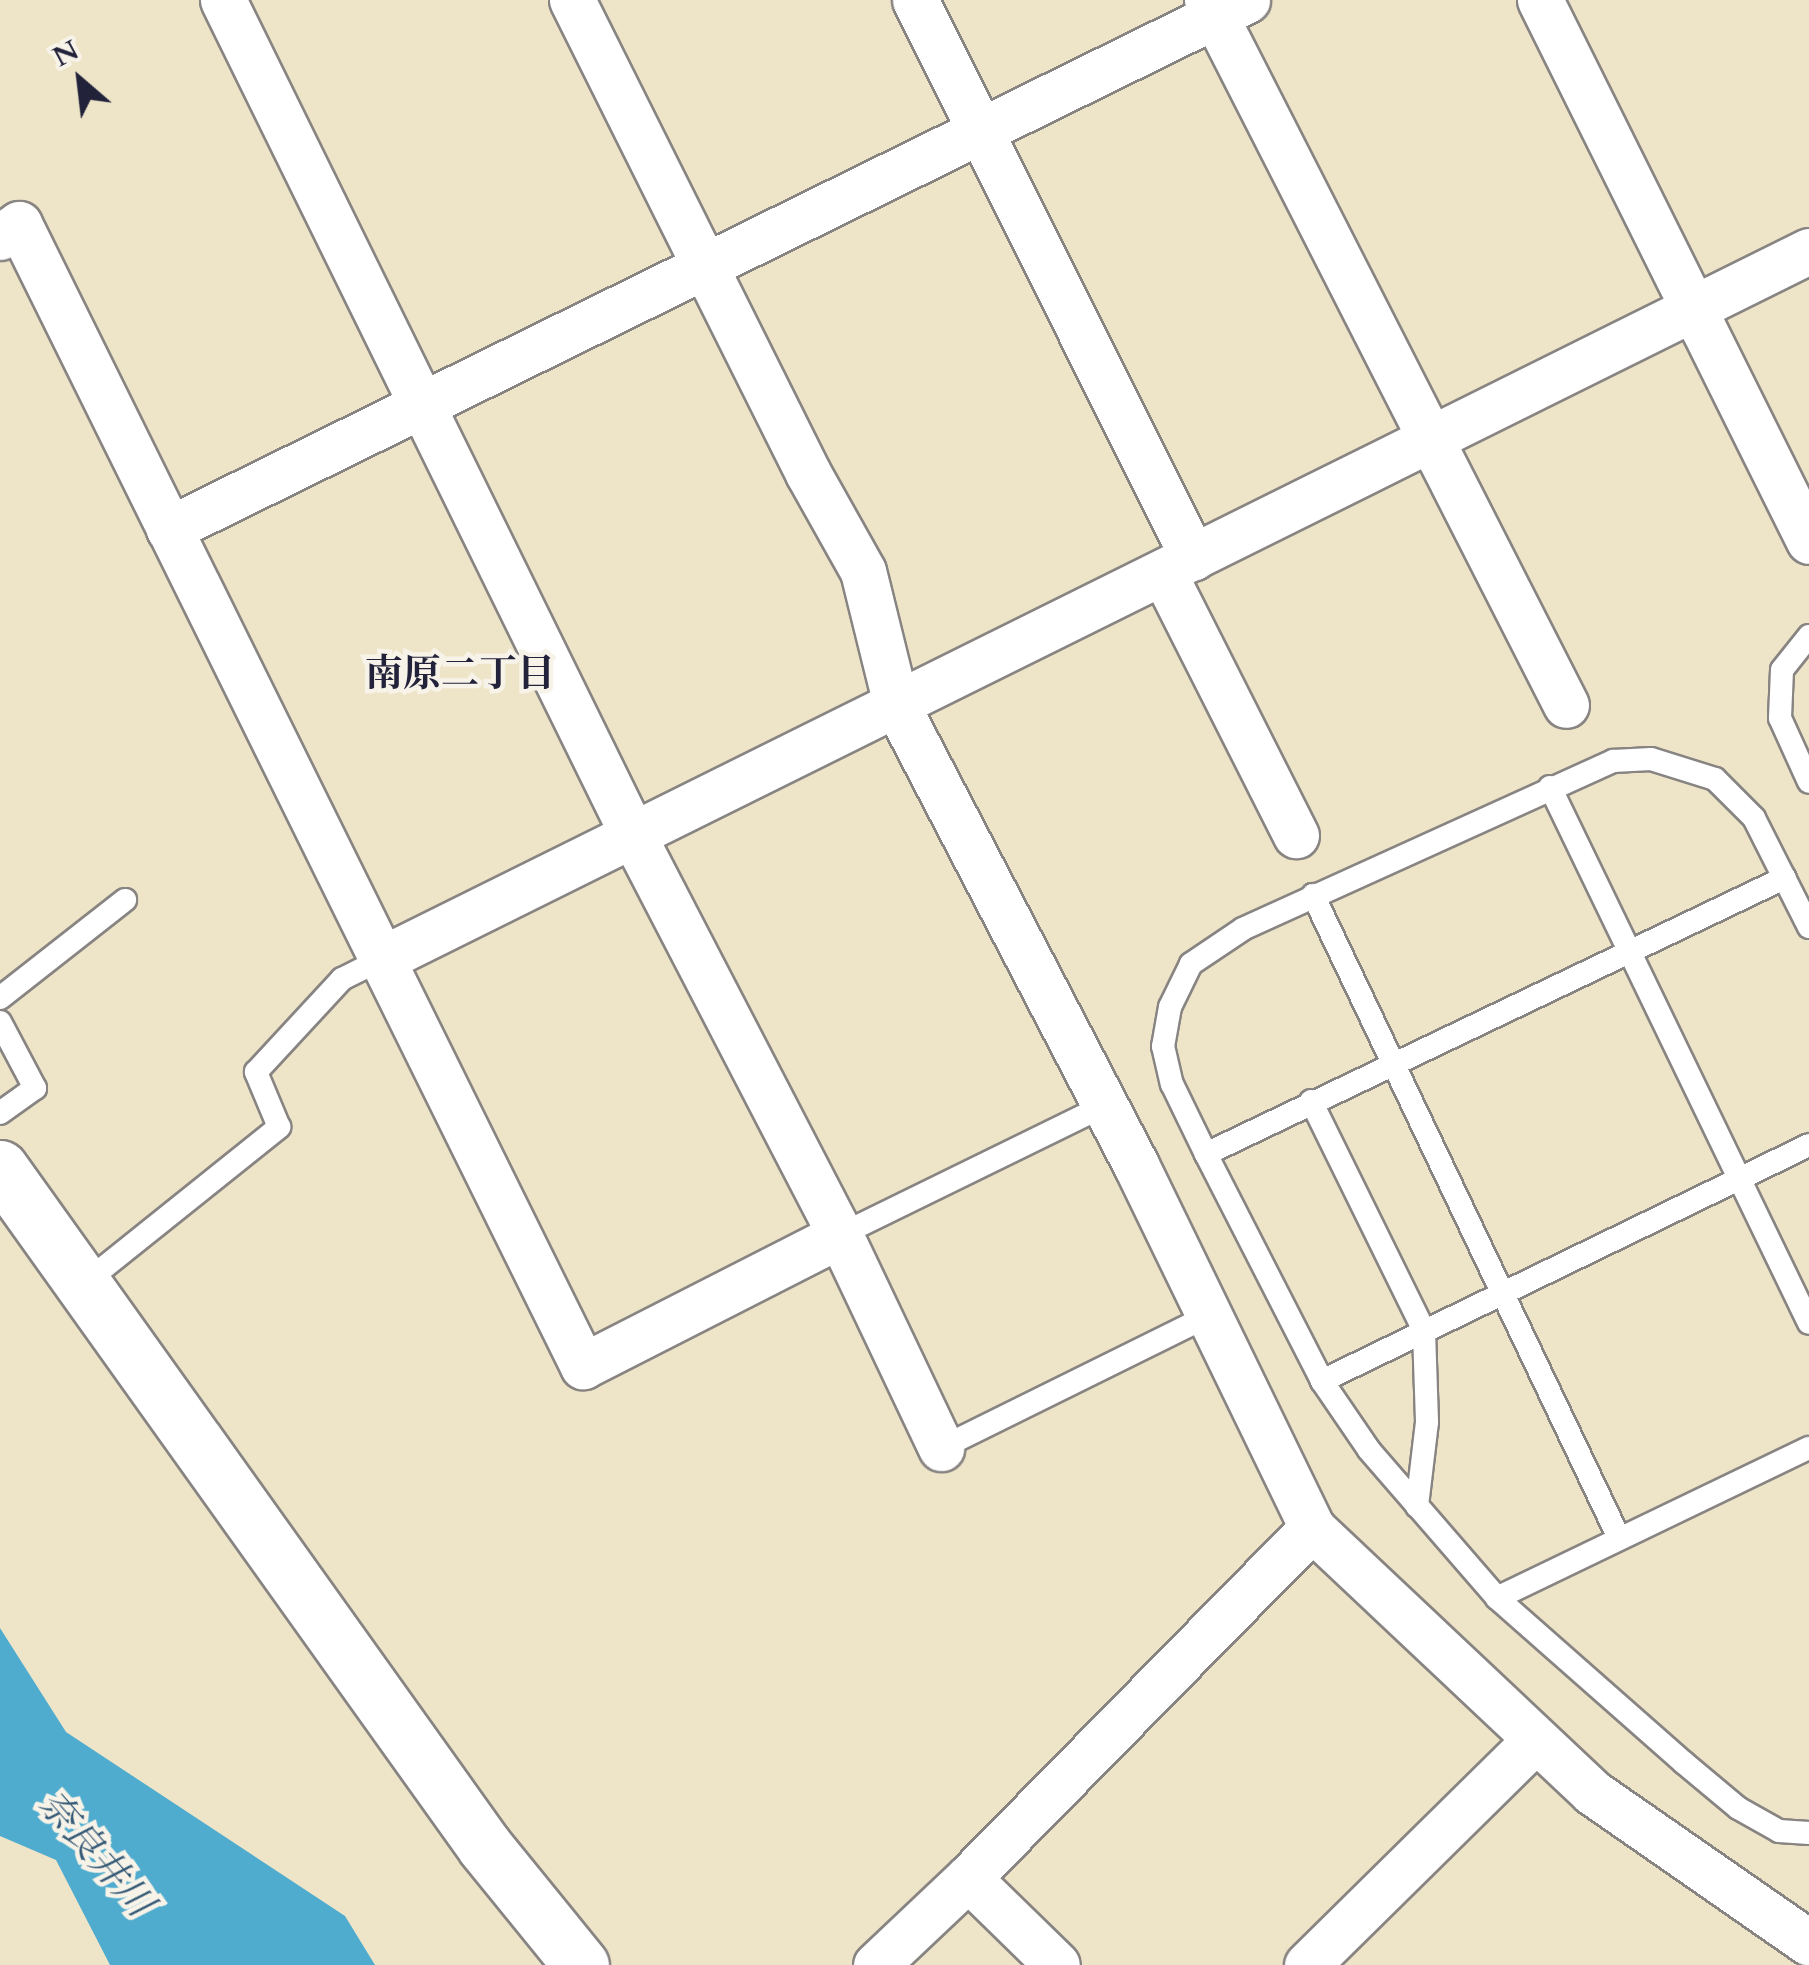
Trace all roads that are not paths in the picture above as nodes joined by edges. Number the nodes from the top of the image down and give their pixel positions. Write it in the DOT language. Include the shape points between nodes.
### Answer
graph roads {
  1 [pos="223,0"];
  2 [pos="572,0"];
  3 [pos="915,0"];
  4 [pos="1540,0"];
  5 [pos="1223,5"];
  6 [pos="982,130"];
  7 [pos="0,238"];
  8 [pos="1809,252"];
  9 [pos="703,267"];
  10 [pos="1691,310"];
  11 [pos="424,404"];
  12 [pos="1429,440"];
  13 [pos="169,530"];
  14 [pos="1809,542"];
  15 [pos="1178,565"];
  16 [pos="1809,636"];
  17 [pos="896,704"];
  18 [pos="1566,705"];
  19 [pos="1809,782"];
  20 [pos="1550,787"];
  21 [pos="633,835"];
  22 [pos="1296,835"];
  23 [pos="1784,878"];
  24 [pos="1313,895"];
  25 [pos="124,900"];
  26 [pos="1809,927"];
  27 [pos="1630,951"];
  28 [pos="382,959"];
  29 [pos="0,998"];
  30 [pos="0,1022"];
  31 [pos="1394,1064"];
  32 [pos="1311,1101"];
  33 [pos="1103,1106"];
  34 [pos="0,1113"];
  35 [pos="1809,1145"];
  36 [pos="1206,1154"];
  37 [pos="0,1168"];
  38 [pos="1738,1177"];
  39 [pos="840,1235"];
  40 [pos="82,1285"];
  41 [pos="1503,1292"];
  42 [pos="1210,1315"];
  43 [pos="1809,1324"];
  44 [pos="1424,1331"];
  45 [pos="1322,1381"];
  46 [pos="941,1448"];
  47 [pos="1809,1448"];
  48 [pos="1417,1506"];
  49 [pos="1312,1528"];
  50 [pos="1619,1538"];
  51 [pos="1497,1598"];
  52 [pos="1535,1740"];
  53 [pos="1809,1833"];
  54 [pos="968,1878"];
  55 [pos="1809,1943"];
  56 [pos="581,1965"];
  57 [pos="876,1965"];
  58 [pos="1057,1965"];
  59 [pos="1307,1965"];
  1 -- 11 [label="street"];
  2 -- 9 [label="street"];
  3 -- 6 [label="street"];
  4 -- 10 [label="street"];
  5 -- 6 [label="street"];
  5 -- 12 [label="street"];
  6 -- 9 [label="street"];
  6 -- 15 [label="street"];
  7 -- 13 [label="street" via="19,224"];
  8 -- 10 [label="street"];
  9 -- 11 [label="street"];
  9 -- 17 [label="street" via="862,571"];
  10 -- 12 [label="street"];
  10 -- 14 [label="street"];
  11 -- 13 [label="street"];
  11 -- 21 [label="street"];
  12 -- 15 [label="street"];
  12 -- 18 [label="street"];
  13 -- 28 [label="street"];
  15 -- 17 [label="street"];
  15 -- 22 [label="street"];
  16 -- 19 [label="lane" via="1782,670 1780,692 1780,718"];
  17 -- 21 [label="street"];
  17 -- 33 [label="street"];
  20 -- 23 [label="lane" via="1613,761 1684,766 1715,779 1754,818"];
  20 -- 24 [label="lane"];
  20 -- 27 [label="lane"];
  21 -- 28 [label="street"];
  21 -- 39 [label="street"];
  23 -- 26 [label="lane"];
  23 -- 27 [label="lane"];
  24 -- 31 [label="lane"];
  24 -- 36 [label="lane" via="1243,929 1192,964 1170,1007 1164,1046 1172,1084"];
  25 -- 29 [label="lane"];
  27 -- 31 [label="lane"];
  27 -- 38 [label="lane"];
  28 -- 39 [label="street" via="583,1366"];
  28 -- 40 [label="lane" via="342,979 256,1072 279,1127"];
  30 -- 34 [label="lane" via="35,1088"];
  31 -- 32 [label="lane"];
  31 -- 41 [label="lane"];
  32 -- 36 [label="lane"];
  32 -- 44 [label="lane"];
  33 -- 39 [label="lane"];
  33 -- 42 [label="street"];
  35 -- 38 [label="lane"];
  36 -- 45 [label="lane"];
  37 -- 40 [label="street"];
  38 -- 41 [label="lane"];
  38 -- 43 [label="lane"];
  39 -- 46 [label="street"];
  40 -- 56 [label="street" via="485,1846"];
  41 -- 44 [label="lane"];
  41 -- 50 [label="lane"];
  42 -- 46 [label="lane"];
  42 -- 49 [label="street"];
  44 -- 45 [label="lane"];
  44 -- 48 [label="lane" via="1427,1422"];
  45 -- 48 [label="lane"];
  47 -- 50 [label="lane"];
  48 -- 51 [label="lane"];
  49 -- 52 [label="street"];
  49 -- 54 [label="street"];
  50 -- 51 [label="lane"];
  51 -- 53 [label="lane" via="1738,1808 1779,1831"];
  52 -- 55 [label="street" via="1592,1792"];
  52 -- 59 [label="street"];
  54 -- 57 [label="street"];
  54 -- 58 [label="street"];
}
